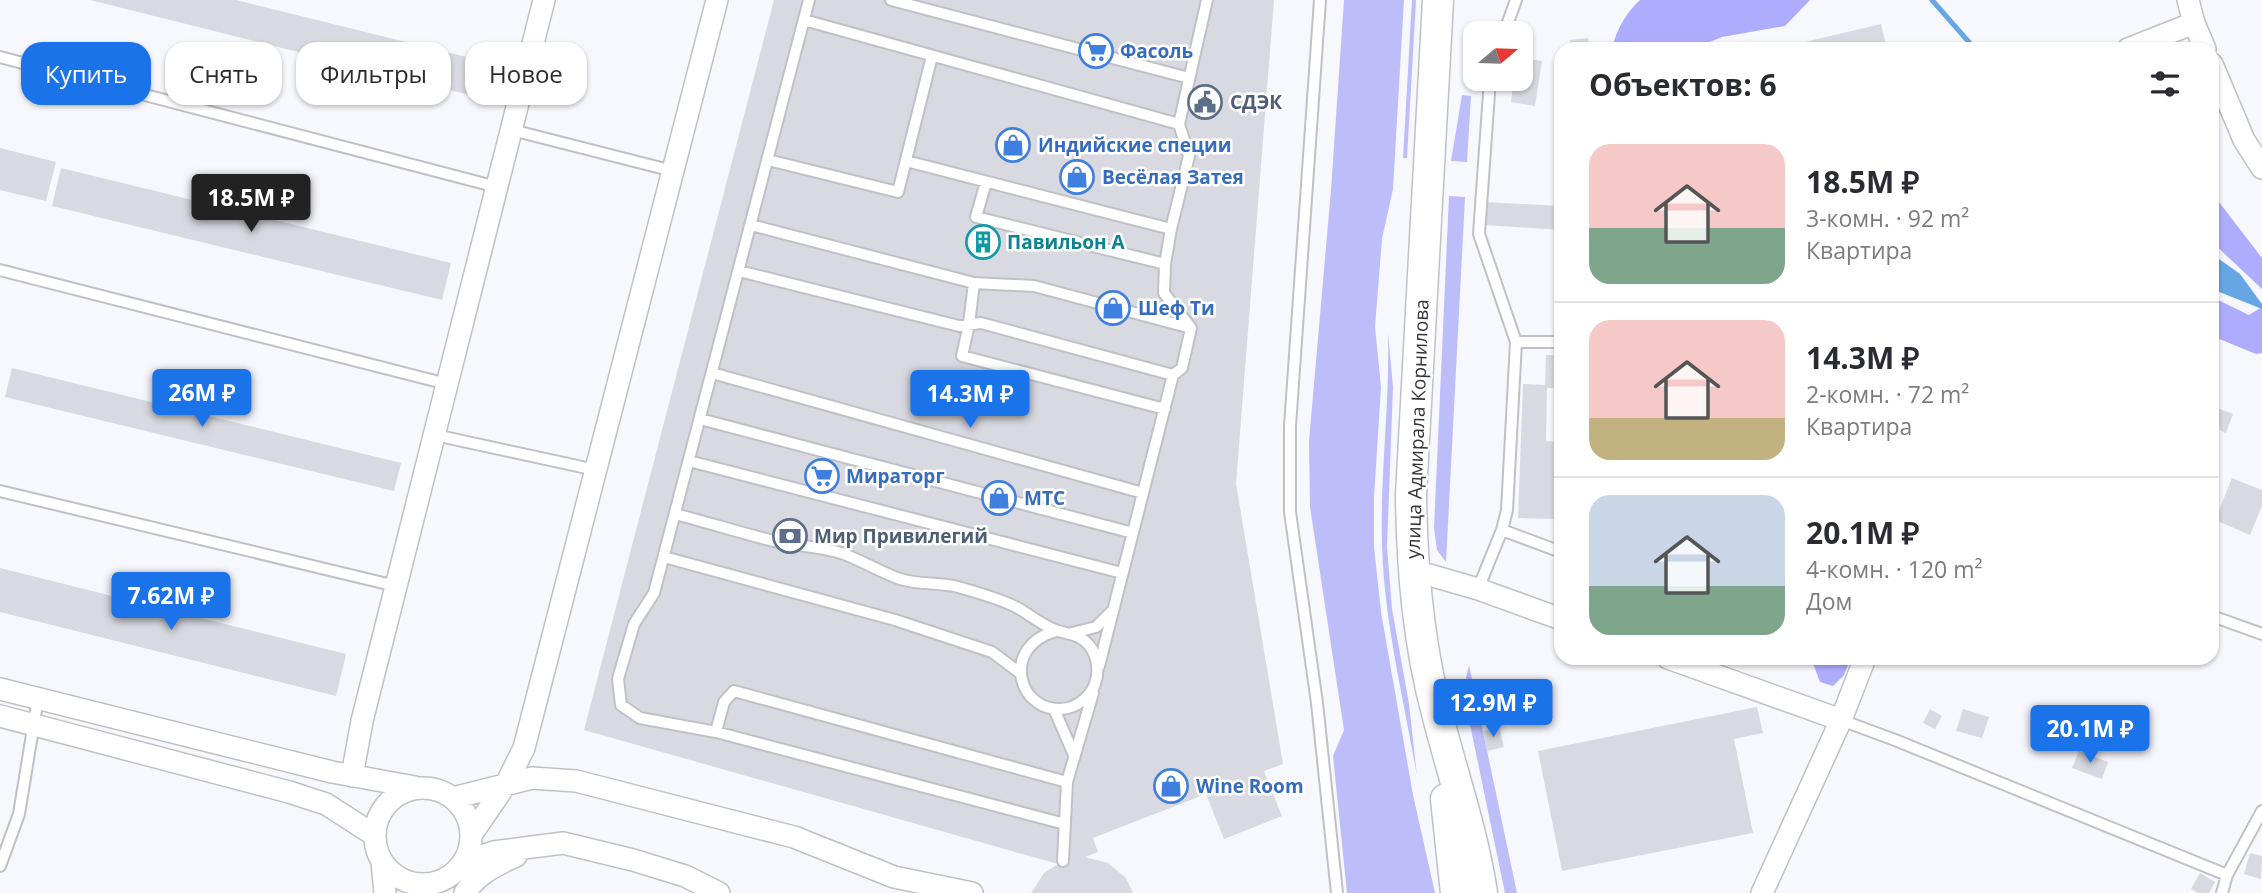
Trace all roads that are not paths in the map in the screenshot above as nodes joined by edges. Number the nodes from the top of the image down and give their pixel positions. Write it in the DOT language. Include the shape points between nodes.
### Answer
graph roads {
  1 [pos="544,0"];
  2 [pos="718,0"];
  3 [pos="809,0"];
  4 [pos="891,0"];
  5 [pos="1207,0"];
  6 [pos="1320,0"];
  7 [pos="1438,0"];
  8 [pos="1516,0"];
  9 [pos="2188,0"];
  10 [pos="804,20"];
  11 [pos="1508,21"];
  12 [pos="2194,23"];
  13 [pos="2146,42"];
  14 [pos="2203,42"];
  15 [pos="932,56"];
  16 [pos="0,57"];
  17 [pos="1189,78"];
  18 [pos="2219,80"];
  19 [pos="1489,91"];
  20 [pos="1179,124"];
  21 [pos="512,130"];
  22 [pos="768,160"];
  23 [pos="906,161"];
  24 [pos="2262,168"];
  25 [pos="673,171"];
  26 [pos="986,182"];
  27 [pos="497,187"];
  28 [pos="751,225"];
  29 [pos="1171,229"];
  30 [pos="1165,264"];
  31 [pos="0,270"];
  32 [pos="739,271"];
  33 [pos="974,284"];
  34 [pos="969,324"];
  35 [pos="1191,328"];
  36 [pos="1516,342"];
  37 [pos="1554,342"];
  38 [pos="712,373"];
  39 [pos="1174,375"];
  40 [pos="447,384"];
  41 [pos="1165,409"];
  42 [pos="700,419"];
  43 [pos="435,435"];
  44 [pos="689,461"];
  45 [pos="596,470"];
  46 [pos="0,491"];
  47 [pos="1143,493"];
  48 [pos="676,513"];
  49 [pos="1502,530"];
  50 [pos="1133,533"];
  51 [pos="1554,549"];
  52 [pos="664,557"];
  53 [pos="1412,570"];
  54 [pos="1122,573"];
  55 [pos="396,586"];
  56 [pos="1478,589"];
  57 [pos="1112,610"];
  58 [pos="1554,617"];
  59 [pos="2219,619"];
  60 [pos="1056,631"];
  61 [pos="1072,633"];
  62 [pos="2262,634"];
  63 [pos="1688,665"];
  64 [pos="1863,665"];
  65 [pos="1098,671"];
  66 [pos="1020,673"];
  67 [pos="1094,687"];
  68 [pos="0,689"];
  69 [pos="38,698"];
  70 [pos="1054,709"];
  71 [pos="1437,715"];
  72 [pos="0,716"];
  73 [pos="1841,720"];
  74 [pos="34,725"];
  75 [pos="716,732"];
  76 [pos="1074,755"];
  77 [pos="352,776"];
  78 [pos="1067,782"];
  79 [pos="506,784"];
  80 [pos="415,787"];
  81 [pos="453,798"];
  82 [pos="2262,811"];
  83 [pos="1065,824"];
  84 [pos="374,835"];
  85 [pos="471,835"];
  86 [pos="563,843"];
  87 [pos="1063,861"];
  88 [pos="382,862"];
  89 [pos="0,866"];
  90 [pos="2227,875"];
  91 [pos="456,876"];
  92 [pos="385,893"];
  93 [pos="465,893"];
  94 [pos="719,893"];
  95 [pos="972,893"];
  96 [pos="1337,893"];
  97 [pos="1456,893"];
  98 [pos="1482,893"];
  99 [pos="1762,893"];
  100 [pos="2222,893"];
  1 -- 21 [label="street"];
  2 -- 25 [label="street"];
  3 -- 10 [label="lane"];
  4 -- 17 [label="lane"];
  5 -- 17 [label="lane"];
  6 -- 96 [label="lane" via="1290,426 1290,512"];
  7 -- 53 [label="main road, улица Адмирала Корнилова" via="1414,428"];
  8 -- 11 [label="lane"];
  9 -- 12 [label="street"];
  10 -- 15 [label="lane"];
  10 -- 22 [label="lane"];
  12 -- 13 [label="street"];
  12 -- 14 [label="street"];
  15 -- 20 [label="lane"];
  15 -- 23 [label="lane"];
  16 -- 27 [label="lane"];
  17 -- 20 [label="lane"];
  18 -- 24 [label="street"];
  19 -- 36 [label="lane" via="1479,234"];
  20 -- 29 [label="lane" via="1189,156"];
  21 -- 25 [label="lane"];
  21 -- 27 [label="street"];
  22 -- 23 [label="lane" via="898,192"];
  22 -- 28 [label="lane"];
  23 -- 26 [label="lane"];
  25 -- 45 [label="street"];
  26 -- 29 [label="lane"];
  26 -- 30 [label="lane" via="976,217"];
  27 -- 40 [label="street"];
  28 -- 32 [label="lane"];
  28 -- 33 [label="lane"];
  29 -- 30 [label="lane"];
  30 -- 35 [label="lane" via="1164,293"];
  31 -- 40 [label="lane"];
  32 -- 34 [label="lane" via="960,326"];
  32 -- 38 [label="lane"];
  33 -- 34 [label="lane"];
  33 -- 35 [label="lane" via="1034,286"];
  34 -- 39 [label="lane" via="981,323"];
  34 -- 41 [label="lane" via="962,356"];
  35 -- 39 [label="lane" via="1182,368"];
  36 -- 37 [label="lane"];
  36 -- 49 [label="lane" via="1507,510"];
  38 -- 42 [label="lane"];
  38 -- 47 [label="lane"];
  39 -- 41 [label="lane"];
  40 -- 43 [label="street"];
  41 -- 47 [label="lane"];
  42 -- 44 [label="lane"];
  42 -- 50 [label="lane"];
  43 -- 45 [label="lane"];
  43 -- 55 [label="street"];
  44 -- 48 [label="lane"];
  44 -- 54 [label="lane"];
  45 -- 79 [label="street" via="524,748"];
  46 -- 55 [label="lane"];
  47 -- 50 [label="lane"];
  48 -- 52 [label="lane"];
  48 -- 60 [label="lane" via="840,553 902,579 957,586 1013,606"];
  49 -- 51 [label="lane"];
  49 -- 56 [label="lane"];
  50 -- 54 [label="lane"];
  52 -- 66 [label="lane" via="895,620 992,652"];
  52 -- 75 [label="lane" via="654,593 634,624 621,668 621,705 639,718"];
  53 -- 56 [label="street"];
  53 -- 71 [label="main road, улица Адмирала Корнилова"];
  54 -- 57 [label="lane"];
  55 -- 77 [label="street"];
  56 -- 58 [label="street"];
  57 -- 61 [label="lane" via="1096,627"];
  57 -- 65 [label="lane"];
  59 -- 62 [label="lane"];
  60 -- 61 [label="lane"];
  60 -- 66 [label="lane" via="1030,644"];
  61 -- 65 [label="lane" via="1096,655"];
  63 -- 73 [label="street"];
  64 -- 73 [label="street"];
  65 -- 67 [label="lane"];
  66 -- 70 [label="lane" via="1037,702"];
  67 -- 70 [label="lane" via="1070,708"];
  67 -- 76 [label="lane"];
  68 -- 69 [label="street"];
  69 -- 74 [label="lane"];
  69 -- 77 [label="street"];
  70 -- 76 [label="lane"];
  71 -- 97 [label="main road"];
  71 -- 98 [label="main road, улица Адмирала Корнилова" via="1468,822"];
  72 -- 74 [label="street"];
  73 -- 90 [label="lane"];
  73 -- 99 [label="street"];
  74 -- 84 [label="street" via="289,792 326,804"];
  74 -- 89 [label="lane" via="19,814"];
  75 -- 78 [label="lane" via="724,702 734,691"];
  75 -- 83 [label="lane"];
  76 -- 78 [label="lane"];
  77 -- 80 [label="street"];
  78 -- 83 [label="lane"];
  79 -- 81 [label="street"];
  79 -- 85 [label="street"];
  79 -- 95 [label="street" via="532,778 576,781 794,837 894,877"];
  80 -- 81 [label="street" via="429,787"];
  80 -- 84 [label="street" via="391,798 382,808"];
  81 -- 85 [label="street" via="468,819"];
  82 -- 90 [label="lane"];
  83 -- 87 [label="lane"];
  84 -- 88 [label="street"];
  85 -- 91 [label="street"];
  86 -- 91 [label="street" via="494,852"];
  86 -- 93 [label="street" via="537,847 491,867"];
  86 -- 94 [label="street" via="672,872"];
  88 -- 91 [label="street" via="391,873 415,884"];
  88 -- 92 [label="street"];
  90 -- 100 [label="lane"];
}
